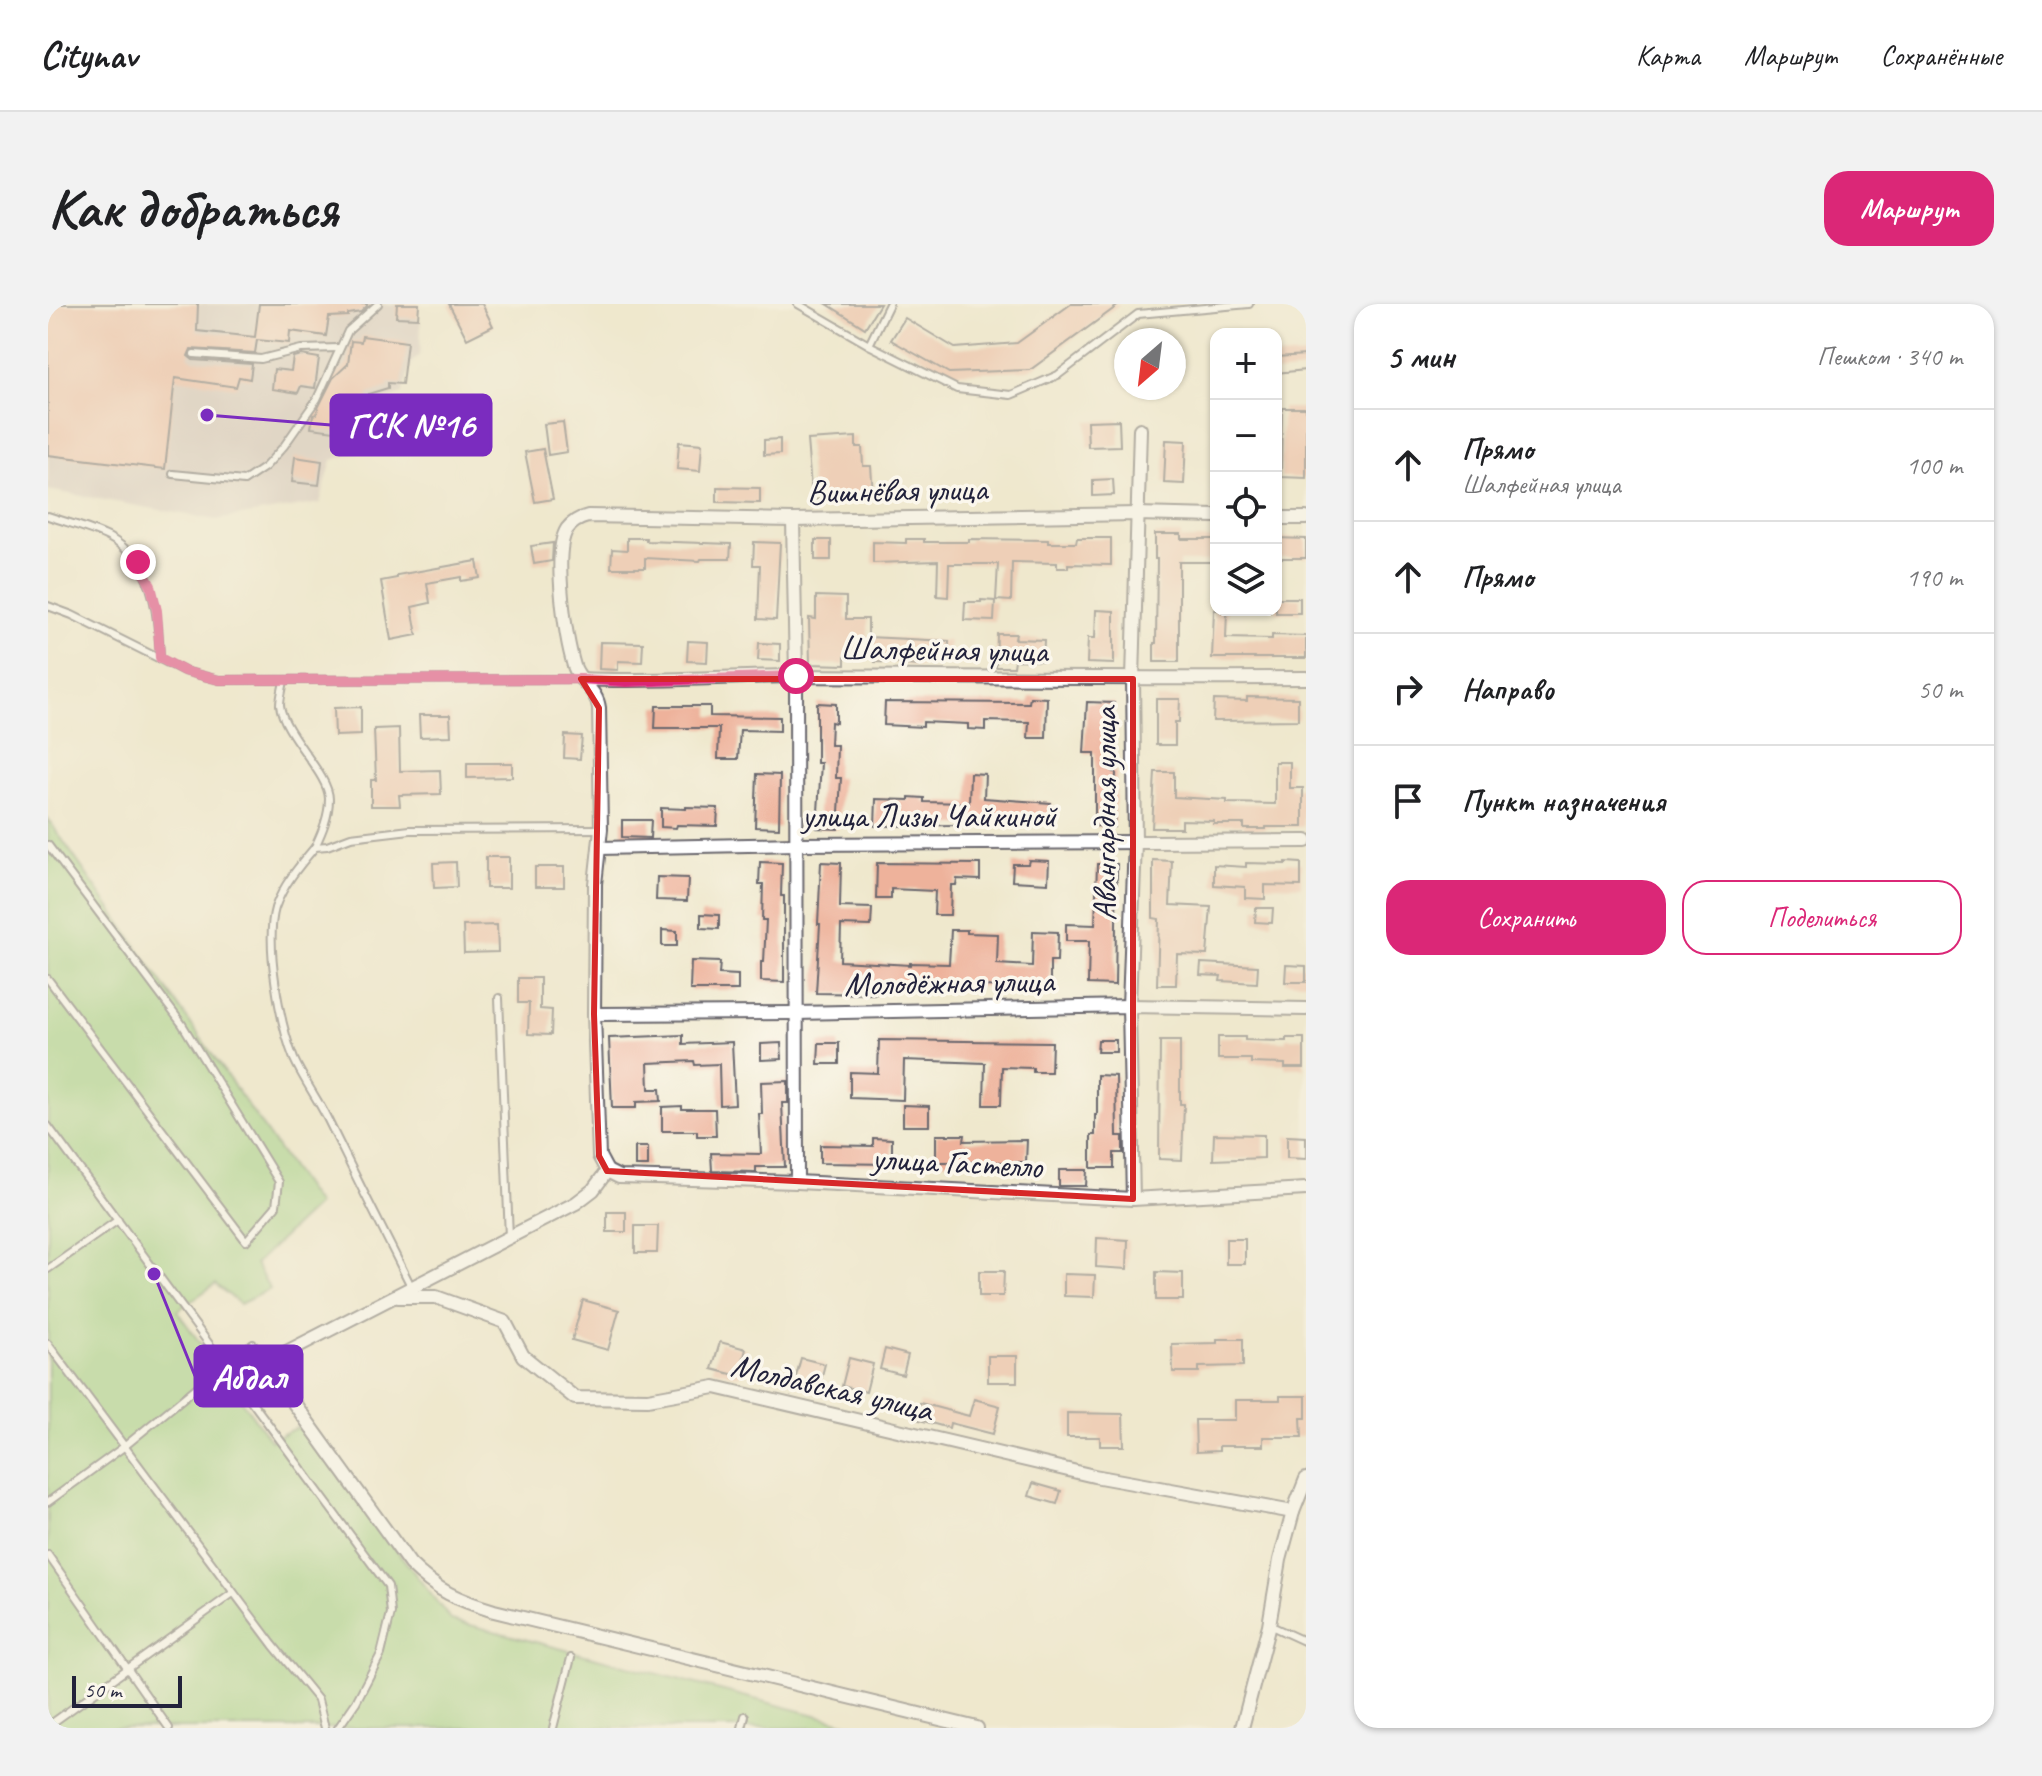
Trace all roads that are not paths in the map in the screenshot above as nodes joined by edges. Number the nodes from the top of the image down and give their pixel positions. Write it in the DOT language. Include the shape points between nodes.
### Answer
graph roads {
  1 [pos="378,304"];
  2 [pos="798,304"];
  3 [pos="889,304"];
  4 [pos="1249,304"];
  5 [pos="869,345"];
  6 [pos="339,348"];
  7 [pos="194,354"];
  8 [pos="1140,429"];
  9 [pos="173,474"];
  10 [pos="1137,514"];
  11 [pos="48,516"];
  12 [pos="1210,516"];
  13 [pos="1282,518"];
  14 [pos="1306,518"];
  15 [pos="793,520"];
  16 [pos="48,606"];
  17 [pos="160,658"];
  18 [pos="796,676"];
  19 [pos="1306,678"];
  20 [pos="581,679"];
  21 [pos="1133,679"];
  22 [pos="284,680"];
  23 [pos="601,829"];
  24 [pos="1306,841"];
  25 [pos="1135,842"];
  26 [pos="797,844"];
  27 [pos="48,845"];
  28 [pos="315,847"];
  29 [pos="599,848"];
  30 [pos="48,979"];
  31 [pos="499,998"];
  32 [pos="1129,1006"];
  33 [pos="1306,1009"];
  34 [pos="796,1013"];
  35 [pos="594,1014"];
  36 [pos="48,1126"];
  37 [pos="607,1171"];
  38 [pos="797,1182"];
  39 [pos="1306,1189"];
  40 [pos="1133,1199"];
  41 [pos="118,1220"];
  42 [pos="509,1237"];
  43 [pos="48,1269"];
  44 [pos="412,1288"];
  45 [pos="392,1297"];
  46 [pos="48,1344"];
  47 [pos="265,1363"];
  48 [pos="225,1364"];
  49 [pos="125,1446"];
  50 [pos="1306,1479"];
  51 [pos="1302,1497"];
  52 [pos="48,1502"];
  53 [pos="1293,1512"];
  54 [pos="48,1555"];
  55 [pos="233,1593"];
  56 [pos="1269,1625"];
  57 [pos="1306,1642"];
  58 [pos="571,1658"];
  59 [pos="128,1669"];
  60 [pos="745,1716"];
  61 [pos="48,1726"];
  62 [pos="169,1728"];
  63 [pos="325,1728"];
  64 [pos="338,1728"];
  65 [pos="553,1728"];
  66 [pos="742,1728"];
  67 [pos="977,1728"];
  68 [pos="1242,1728"];
  1 -- 6 [label="lane" via="348,331"];
  2 -- 5 [label="lane"];
  3 -- 5 [label="lane"];
  4 -- 5 [label="lane" via="1138,314 1058,375 1011,395 957,389"];
  6 -- 7 [label="lane" via="301,349 261,359"];
  6 -- 9 [label="lane" via="317,399 265,467 244,481"];
  8 -- 10 [label="street, Авангардная улица"];
  10 -- 12 [label="street, Вишнёвая улица"];
  10 -- 15 [label="street, Вишнёвая улица"];
  10 -- 21 [label="street, Авангардная улица"];
  11 -- 17 [label="lane" via="104,535 138,562 157,611"];
  13 -- 14 [label="street"];
  15 -- 18 [label="street"];
  15 -- 20 [label="street, Вишнёвая улица" via="579,519 562,543 561,593"];
  16 -- 17 [label="lane"];
  17 -- 22 [label="lane" via="219,680"];
  18 -- 20 [label="street, Шалфейная улица"];
  18 -- 21 [label="street, Шалфейная улица"];
  18 -- 26 [label="street"];
  19 -- 21 [label="street, Шалфейная улица"];
  20 -- 22 [label="lane"];
  20 -- 23 [label="street" via="598,701"];
  21 -- 25 [label="street, Авангардная улица"];
  22 -- 28 [label="lane" via="282,714 330,796"];
  23 -- 28 [label="lane" via="410,830"];
  23 -- 29 [label="street"];
  24 -- 25 [label="street, улица Лизы Чайкиной"];
  25 -- 26 [label="street, улица Лизы Чайкиной"];
  25 -- 32 [label="street, Авангардная улица"];
  26 -- 29 [label="street, улица Лизы Чайкиной"];
  26 -- 34 [label="street"];
  27 -- 30 [label="lane" via="182,1024 279,1182 276,1206 246,1241"];
  28 -- 44 [label="lane" via="291,876 272,929 284,1025 294,1059"];
  29 -- 35 [label="street"];
  31 -- 42 [label="lane"];
  32 -- 33 [label="street, Молодёжная улица"];
  32 -- 34 [label="street, Молодёжная улица"];
  32 -- 40 [label="street, Авангардная улица"];
  34 -- 35 [label="street, Молодёжная улица"];
  34 -- 38 [label="street"];
  35 -- 37 [label="street" via="599,1156"];
  36 -- 41 [label="lane"];
  37 -- 38 [label="street, улица Гастелло" via="619,1177"];
  37 -- 42 [label="street" via="576,1203"];
  38 -- 40 [label="street, улица Гастелло"];
  39 -- 40 [label="street, улица Гастелло"];
  41 -- 43 [label="lane"];
  41 -- 48 [label="lane"];
  42 -- 44 [label="street"];
  44 -- 45 [label="street"];
  45 -- 47 [label="street"];
  45 -- 53 [label="street, Молдавская улица" via="436,1297 505,1322 523,1356 575,1398 648,1399 715,1387 1094,1476"];
  46 -- 49 [label="lane"];
  47 -- 48 [label="lane" via="253,1344"];
  47 -- 67 [label="street" via="410,1564 443,1592 494,1611"];
  48 -- 49 [label="lane"];
  48 -- 64 [label="lane" via="388,1586 391,1613 381,1654"];
  49 -- 52 [label="lane"];
  49 -- 55 [label="lane"];
  50 -- 51 [label="street"];
  51 -- 53 [label="street"];
  53 -- 56 [label="street"];
  54 -- 59 [label="lane"];
  55 -- 59 [label="lane"];
  55 -- 63 [label="lane" via="318,1700"];
  56 -- 57 [label="lane"];
  56 -- 68 [label="street"];
  58 -- 65 [label="lane"];
  59 -- 61 [label="lane"];
  59 -- 62 [label="lane"];
  60 -- 66 [label="lane"];
}
